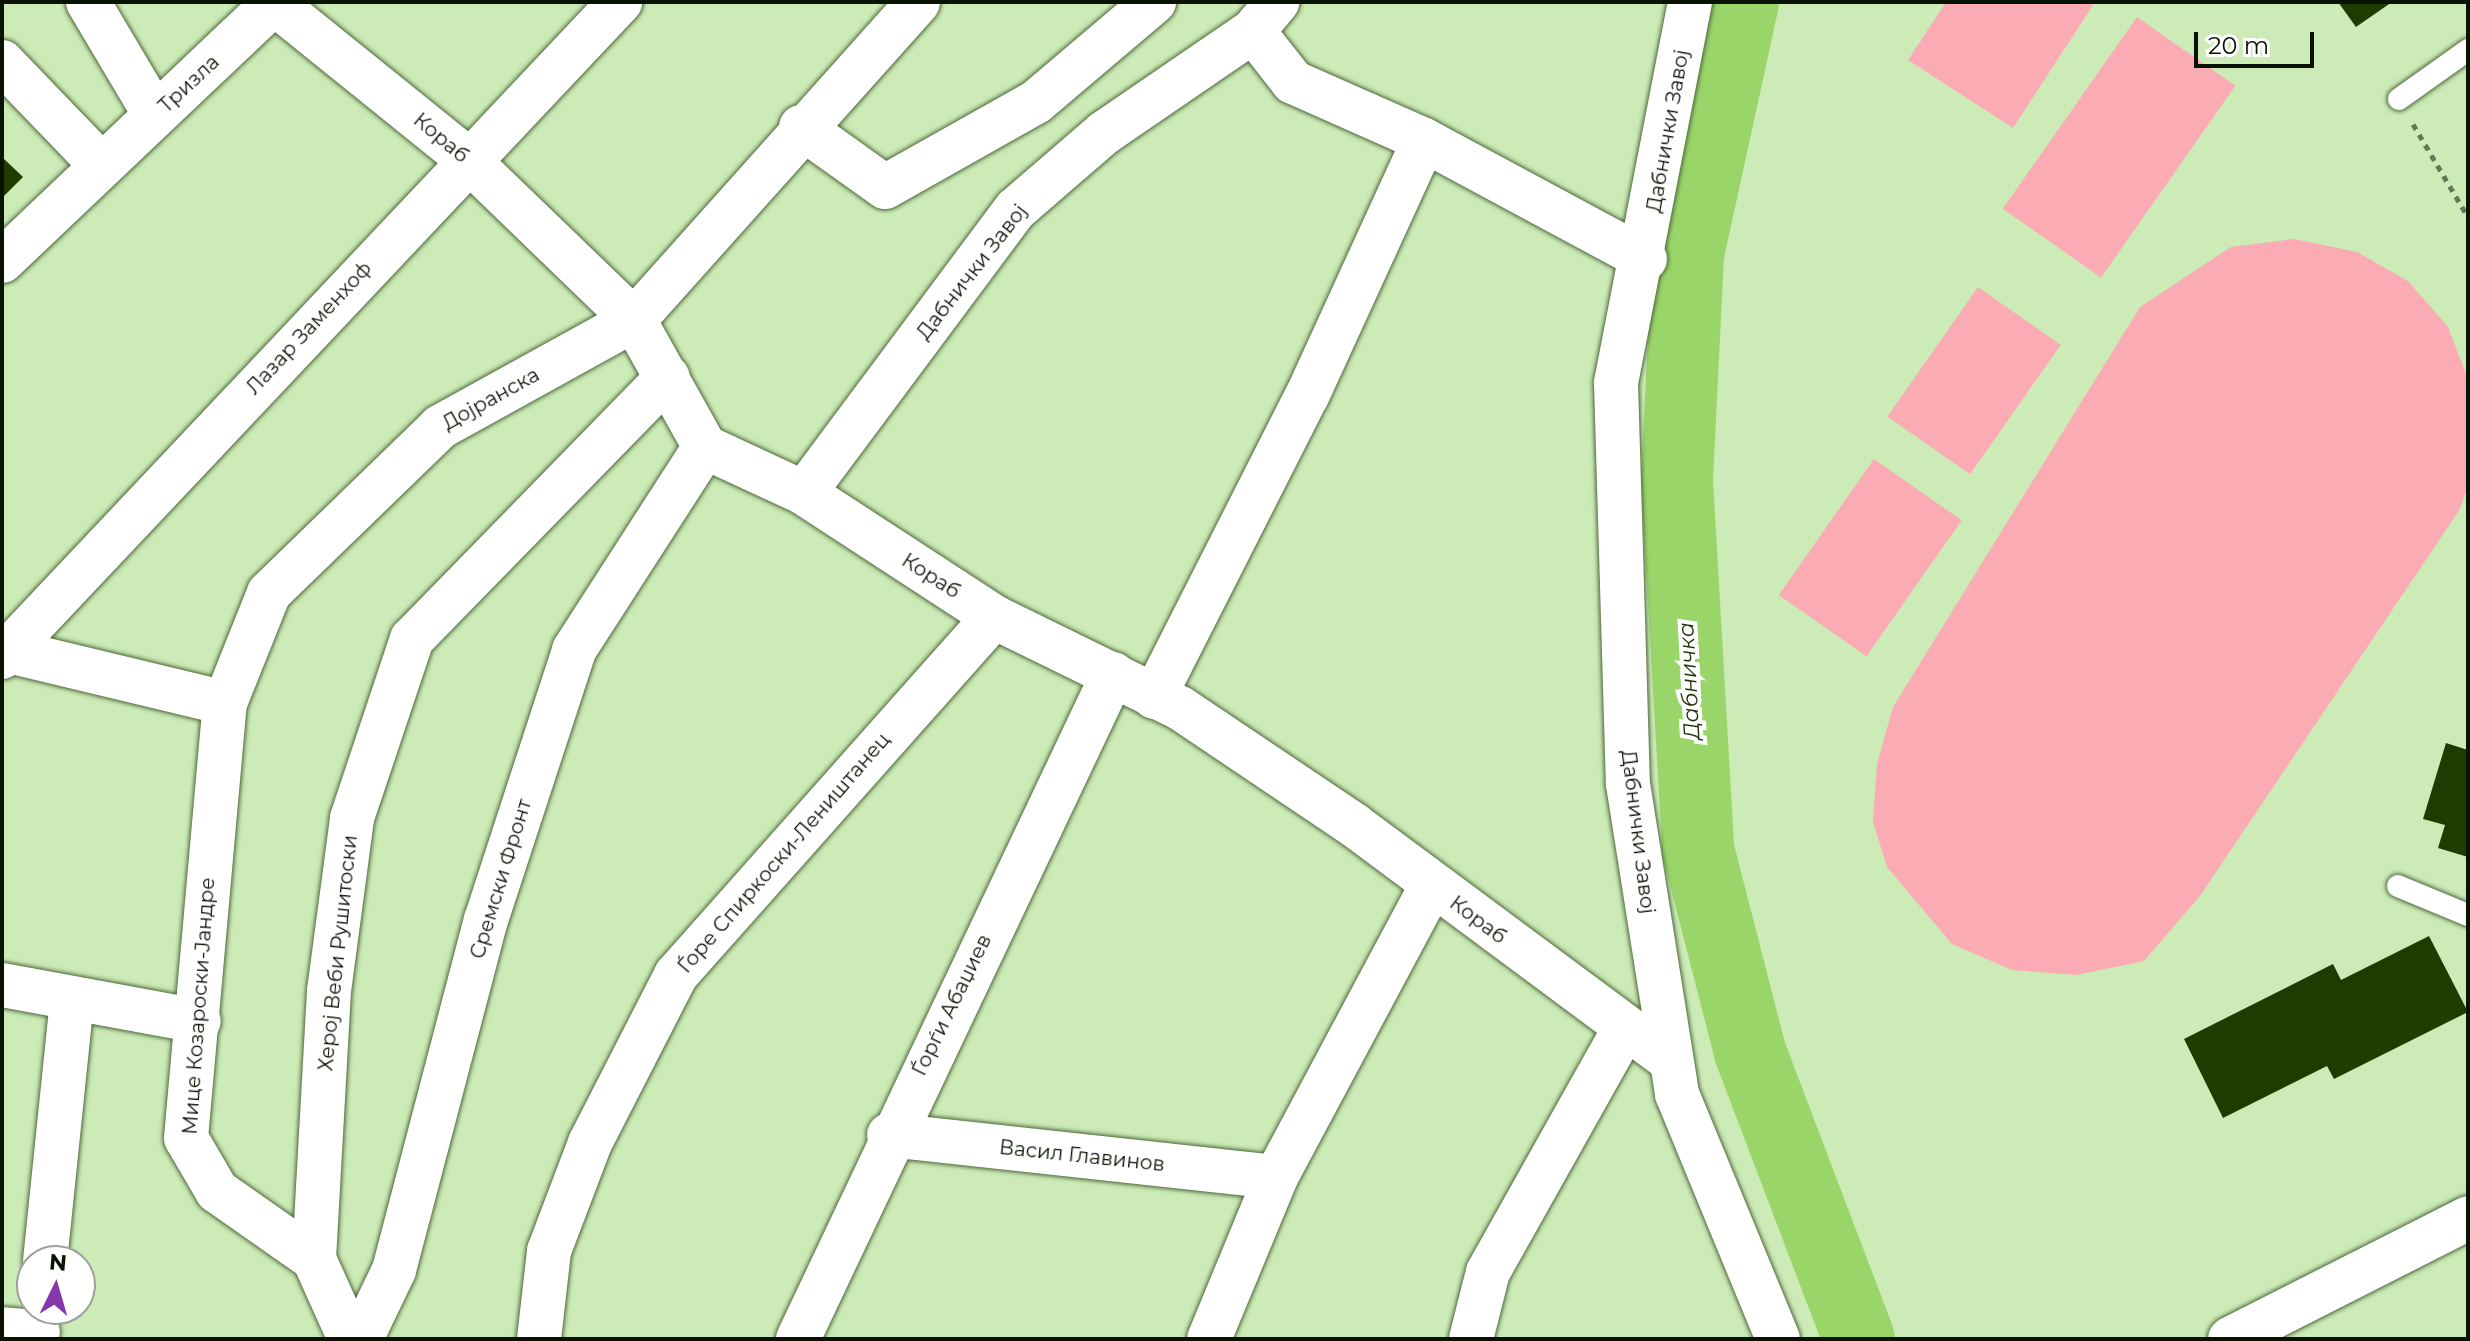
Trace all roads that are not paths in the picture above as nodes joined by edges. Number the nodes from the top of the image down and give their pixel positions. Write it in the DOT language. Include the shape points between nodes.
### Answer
graph roads {
  1 [pos="88,2"];
  2 [pos="275,2"];
  3 [pos="620,2"];
  4 [pos="918,2"];
  5 [pos="1154,2"];
  6 [pos="1690,2"];
  7 [pos="1265,16"];
  8 [pos="2468,50"];
  9 [pos="2,62"];
  10 [pos="2399,99"];
  11 [pos="155,115"];
  12 [pos="801,127"];
  13 [pos="1424,140"];
  14 [pos="466,158"];
  15 [pos="102,166"];
  16 [pos="1645,259"];
  17 [pos="2,261"];
  18 [pos="634,320"];
  19 [pos="668,377"];
  20 [pos="705,447"];
  21 [pos="804,493"];
  22 [pos="994,617"];
  23 [pos="6,654"];
  24 [pos="1113,674"];
  25 [pos="1154,697"];
  26 [pos="225,703"];
  27 [pos="1432,885"];
  28 [pos="2398,886"];
  29 [pos="2468,915"];
  30 [pos="2,985"];
  31 [pos="72,1000"];
  32 [pos="199,1021"];
  33 [pos="1624,1030"];
  34 [pos="1670,1060"];
  35 [pos="889,1135"];
  36 [pos="1276,1177"];
  37 [pos="2468,1218"];
  38 [pos="47,1245"];
  39 [pos="314,1259"];
  40 [pos="350,1339"];
  41 [pos="361,1339"];
  42 [pos="539,1339"];
  43 [pos="798,1339"];
  44 [pos="1209,1339"];
  45 [pos="1471,1339"];
  46 [pos="1778,1339"];
  47 [pos="2230,1339"];
  1 -- 11 [label="street"];
  2 -- 11 [label="street, Тризла"];
  2 -- 14 [label="street, Кораб"];
  3 -- 14 [label="street, Лазар Заменхоф"];
  4 -- 12 [label="street, Дојранска"];
  5 -- 12 [label="street" via="1036,102 885,187"];
  6 -- 16 [label="street, Дабнички Завој"];
  7 -- 13 [label="street, Дабнички Завој" via="1293,82"];
  7 -- 21 [label="street, Дабнички Завој" via="1104,133 1016,209"];
  8 -- 10 [label="lane"];
  9 -- 15 [label="street"];
  11 -- 15 [label="street, Тризла"];
  12 -- 18 [label="street, Дојранска"];
  13 -- 16 [label="street, Дабнички Завој"];
  13 -- 25 [label="street" via="1307,396"];
  14 -- 18 [label="street, Кораб"];
  14 -- 23 [label="street, Лазар Заменхоф"];
  15 -- 17 [label="street, Тризла"];
  16 -- 34 [label="street, Дабнички Завој" via="1616,383 1616,521 1628,784"];
  18 -- 19 [label="street, Кораб"];
  18 -- 26 [label="street, Дојранска" via="440,427 355,502 269,593"];
  19 -- 20 [label="street, Кораб"];
  19 -- 39 [label="street, Херој Веби Рушитоски" via="412,639 352,818 329,991"];
  20 -- 21 [label="street, Кораб"];
  20 -- 41 [label="street, Сремски Фронт" via="574,650 486,920 394,1270"];
  21 -- 22 [label="street, Кораб"];
  22 -- 24 [label="street, Кораб"];
  22 -- 42 [label="street, Ѓоре Спиркоски-Леништанец" via="676,975 590,1143 549,1251"];
  23 -- 26 [label="street"];
  24 -- 25 [label="street, Кораб"];
  24 -- 35 [label="street, Ѓорѓи Абаџиев"];
  25 -- 27 [label="street, Кораб" via="1302,790"];
  26 -- 32 [label="street, Мице Козароски-Јандре"];
  27 -- 33 [label="street, Кораб"];
  27 -- 36 [label="street"];
  28 -- 29 [label="lane"];
  30 -- 31 [label="street"];
  31 -- 32 [label="street"];
  31 -- 38 [label="street"];
  32 -- 39 [label="street, Мице Козароски-Јандре" via="186,1138 217,1191"];
  33 -- 34 [label="street, Кораб"];
  33 -- 45 [label="street" via="1488,1272"];
  34 -- 46 [label="street, Дабнички Завој" via="1699,1151"];
  35 -- 36 [label="street, Васил Главинов"];
  35 -- 43 [label="street, Ѓорѓи Абаџиев"];
  36 -- 44 [label="street"];
  37 -- 47 [label="street"];
  39 -- 40 [label="street"];
}
